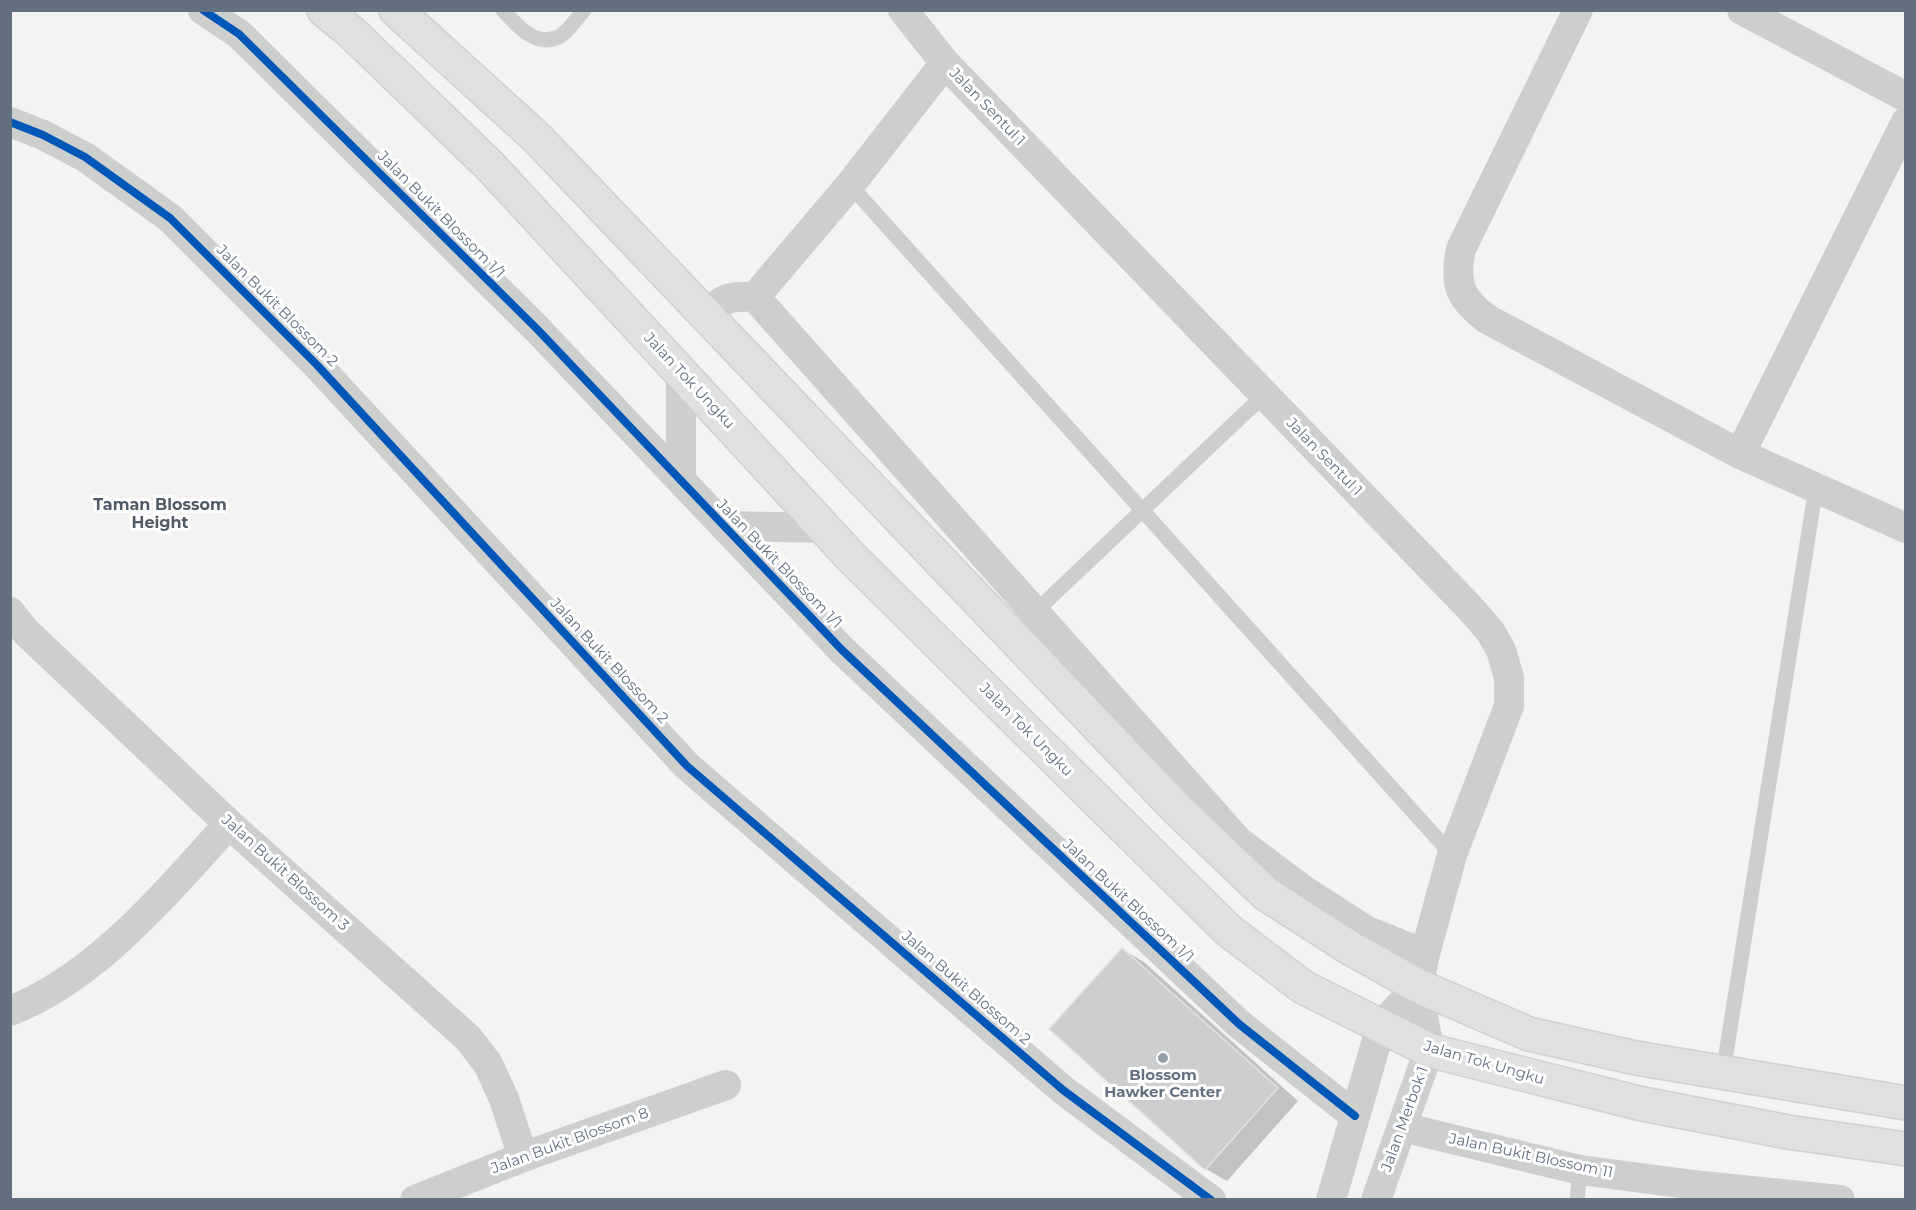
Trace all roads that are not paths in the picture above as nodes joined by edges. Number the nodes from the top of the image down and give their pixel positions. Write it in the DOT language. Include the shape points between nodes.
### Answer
graph roads {
  1 [pos="203,10"];
  2 [pos="324,10"];
  3 [pos="396,10"];
  4 [pos="503,10"];
  5 [pos="584,10"];
  6 [pos="903,10"];
  7 [pos="1578,10"];
  8 [pos="1742,10"];
  9 [pos="945,63"];
  10 [pos="1905,97"];
  11 [pos="10,122"];
  12 [pos="1905,122"];
  13 [pos="850,185"];
  14 [pos="755,297"];
  15 [pos="706,316"];
  16 [pos="681,372"];
  17 [pos="1264,395"];
  18 [pos="1740,454"];
  19 [pos="681,480"];
  20 [pos="1816,487"];
  21 [pos="1142,510"];
  22 [pos="724,526"];
  23 [pos="825,528"];
  24 [pos="1905,528"];
  25 [pos="1035,612"];
  26 [pos="16,632"];
  27 [pos="229,824"];
  28 [pos="1452,855"];
  29 [pos="1425,954"];
  30 [pos="1418,986"];
  31 [pos="10,1011"];
  32 [pos="1381,1026"];
  33 [pos="1429,1050"];
  34 [pos="1724,1073"];
  35 [pos="726,1085"];
  36 [pos="1905,1103"];
  37 [pos="1355,1116"];
  38 [pos="1402,1127"];
  39 [pos="1905,1149"];
  40 [pos="523,1157"];
  41 [pos="1580,1170"];
  42 [pos="415,1200"];
  43 [pos="1211,1200"];
  44 [pos="1331,1200"];
  45 [pos="1376,1200"];
  46 [pos="1577,1200"];
  47 [pos="1840,1200"];
  1 -- 19 [label="street, Jalan Bukit Blossom 1/1" via="239,34 537,329"];
  2 -- 16 [label="main road, Jalan Tok Ungku" via="490,166"];
  3 -- 15 [label="main road" via="537,138"];
  4 -- 5 [label="lane" via="539,40 563,34"];
  6 -- 9 [label="street, Jalan Sentul 1"];
  7 -- 18 [label="street" via="1461,249 1459,289 1471,307 1487,319"];
  8 -- 10 [label="street"];
  9 -- 13 [label="street"];
  9 -- 17 [label="street, Jalan Sentul 1"];
  11 -- 43 [label="street, Jalan Bukit Blossom 2" via="85,157 170,218 317,365 687,766 1063,1090"];
  12 -- 18 [label="street"];
  13 -- 14 [label="street"];
  13 -- 21 [label="lane"];
  14 -- 15 [label="street" via="727,298"];
  14 -- 25 [label="street"];
  15 -- 30 [label="main road" via="1177,809 1266,894"];
  16 -- 19 [label="street"];
  16 -- 23 [label="main road, Jalan Tok Ungku"];
  17 -- 21 [label="lane"];
  17 -- 28 [label="street, Jalan Sentul 1" via="1470,608 1501,650 1509,678 1509,706"];
  18 -- 20 [label="street"];
  19 -- 22 [label="street, Jalan Bukit Blossom 1/1"];
  20 -- 24 [label="street"];
  20 -- 34 [label="lane"];
  21 -- 25 [label="lane"];
  21 -- 28 [label="lane"];
  22 -- 23 [label="street"];
  22 -- 37 [label="street, Jalan Bukit Blossom 1/1" via="842,650 1239,1024"];
  23 -- 32 [label="main road, Jalan Tok Ungku" via="1228,930 1303,987"];
  25 -- 29 [label="street" via="1238,841 1367,932"];
  26 -- 27 [label="street, Jalan Bukit Blossom 3"];
  27 -- 31 [label="street" via="146,914 81,971 29,1004"];
  27 -- 40 [label="street, Jalan Bukit Blossom 3" via="468,1038 488,1064"];
  28 -- 29 [label="street, Jalan Sentul 1"];
  29 -- 30 [label="street, Jalan Sentul 1"];
  30 -- 32 [label="street"];
  30 -- 33 [label="street, Jalan Merbok 1"];
  30 -- 34 [label="main road" via="1529,1034"];
  32 -- 33 [label="main road, Jalan Tok Ungku"];
  32 -- 37 [label="street"];
  33 -- 38 [label="street, Jalan Merbok 1"];
  33 -- 39 [label="main road, Jalan Tok Ungku" via="1638,1103 1788,1132"];
  34 -- 36 [label="main road"];
  35 -- 40 [label="street, Jalan Bukit Blossom 8"];
  37 -- 44 [label="street"];
  38 -- 41 [label="street, Jalan Bukit Blossom 11"];
  38 -- 45 [label="street, Jalan Merbok 1"];
  40 -- 42 [label="street, Jalan Bukit Blossom 8"];
  41 -- 46 [label="lane"];
  41 -- 47 [label="street, Jalan Bukit Blossom 11"];
}
